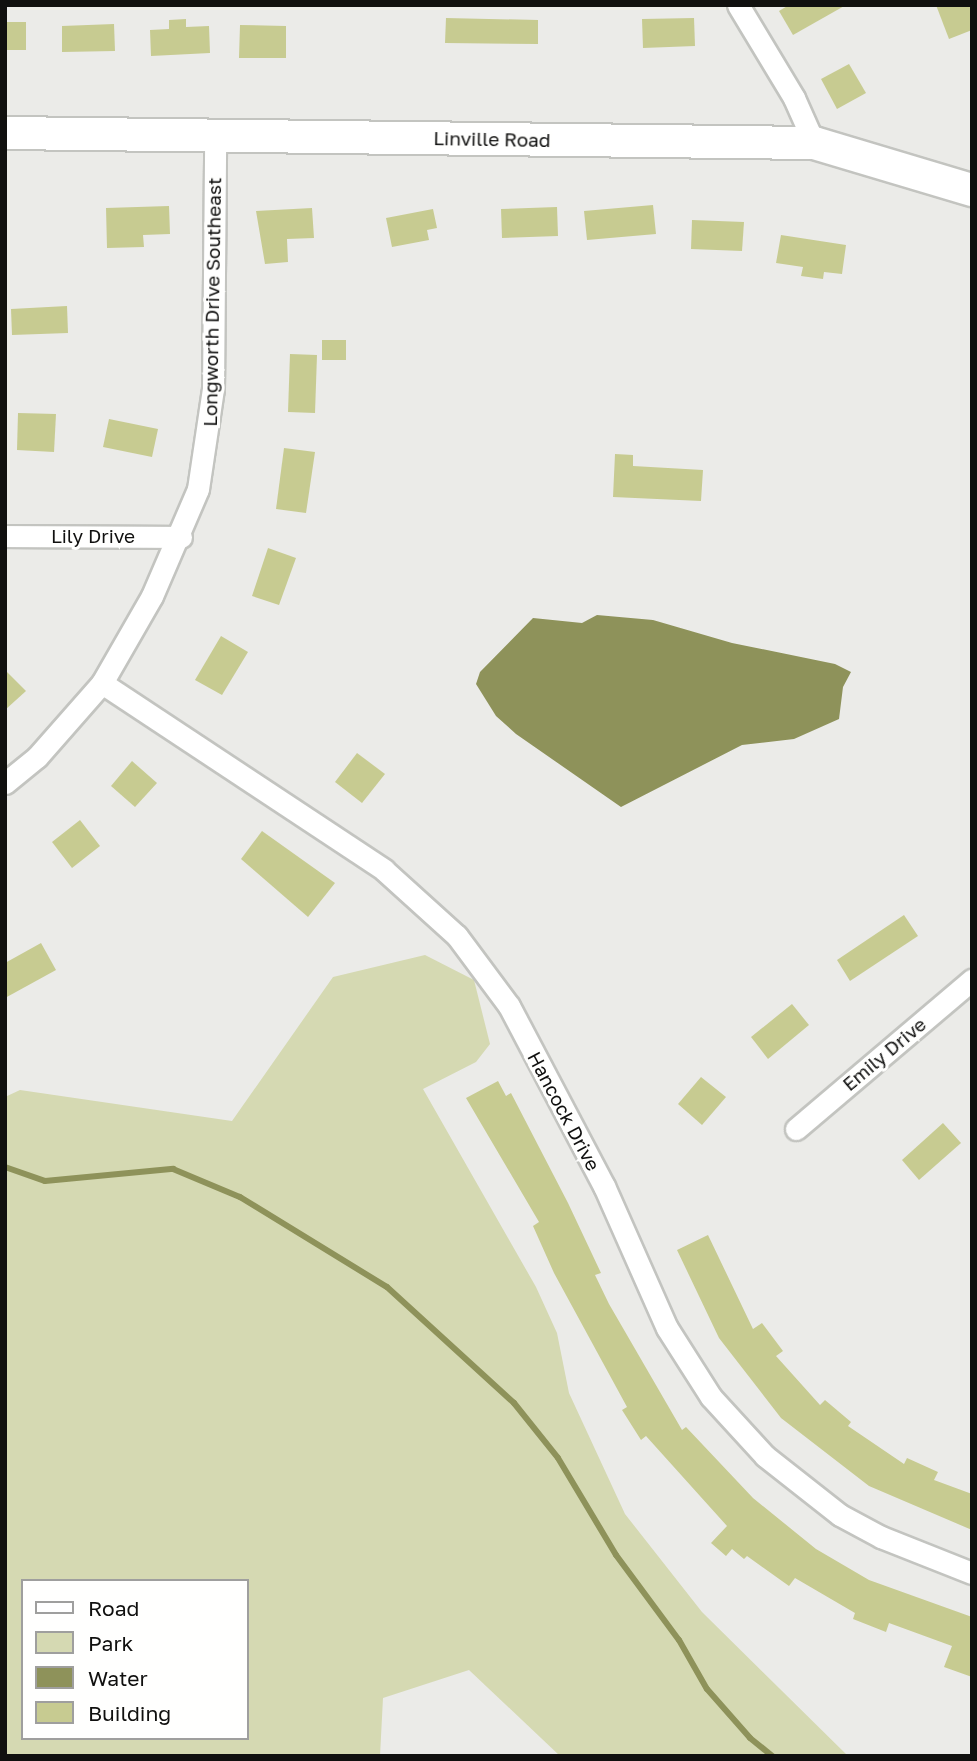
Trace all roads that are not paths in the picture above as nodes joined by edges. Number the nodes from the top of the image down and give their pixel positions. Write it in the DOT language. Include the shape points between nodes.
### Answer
graph roads {
  1 [pos="738,5"];
  2 [pos="5,133"];
  3 [pos="215,135"];
  4 [pos="814,144"];
  5 [pos="972,190"];
  6 [pos="5,536"];
  7 [pos="181,537"];
  8 [pos="103,683"];
  9 [pos="5,783"];
  10 [pos="972,980"];
  11 [pos="796,1129"];
  12 [pos="972,1573"];
  1 -- 4 [label="street" via="794,98"];
  2 -- 3 [label="main road, Linville Road"];
  3 -- 4 [label="main road, Linville Road"];
  3 -- 7 [label="street, Longworth Drive Southeast" via="215,338 209,440"];
  4 -- 5 [label="main road, Linville Road"];
  6 -- 7 [label="street, Lily Drive"];
  7 -- 8 [label="street, Longworth Drive Southeast"];
  8 -- 9 [label="street, Longworth Drive Southeast" via="37,757"];
  8 -- 12 [label="street, Hancock Drive" via="384,870 448,927 487,971 509,1006 604,1186 667,1328 711,1397 765,1456 840,1515 881,1537"];
  10 -- 11 [label="street, Emily Drive"];
}
